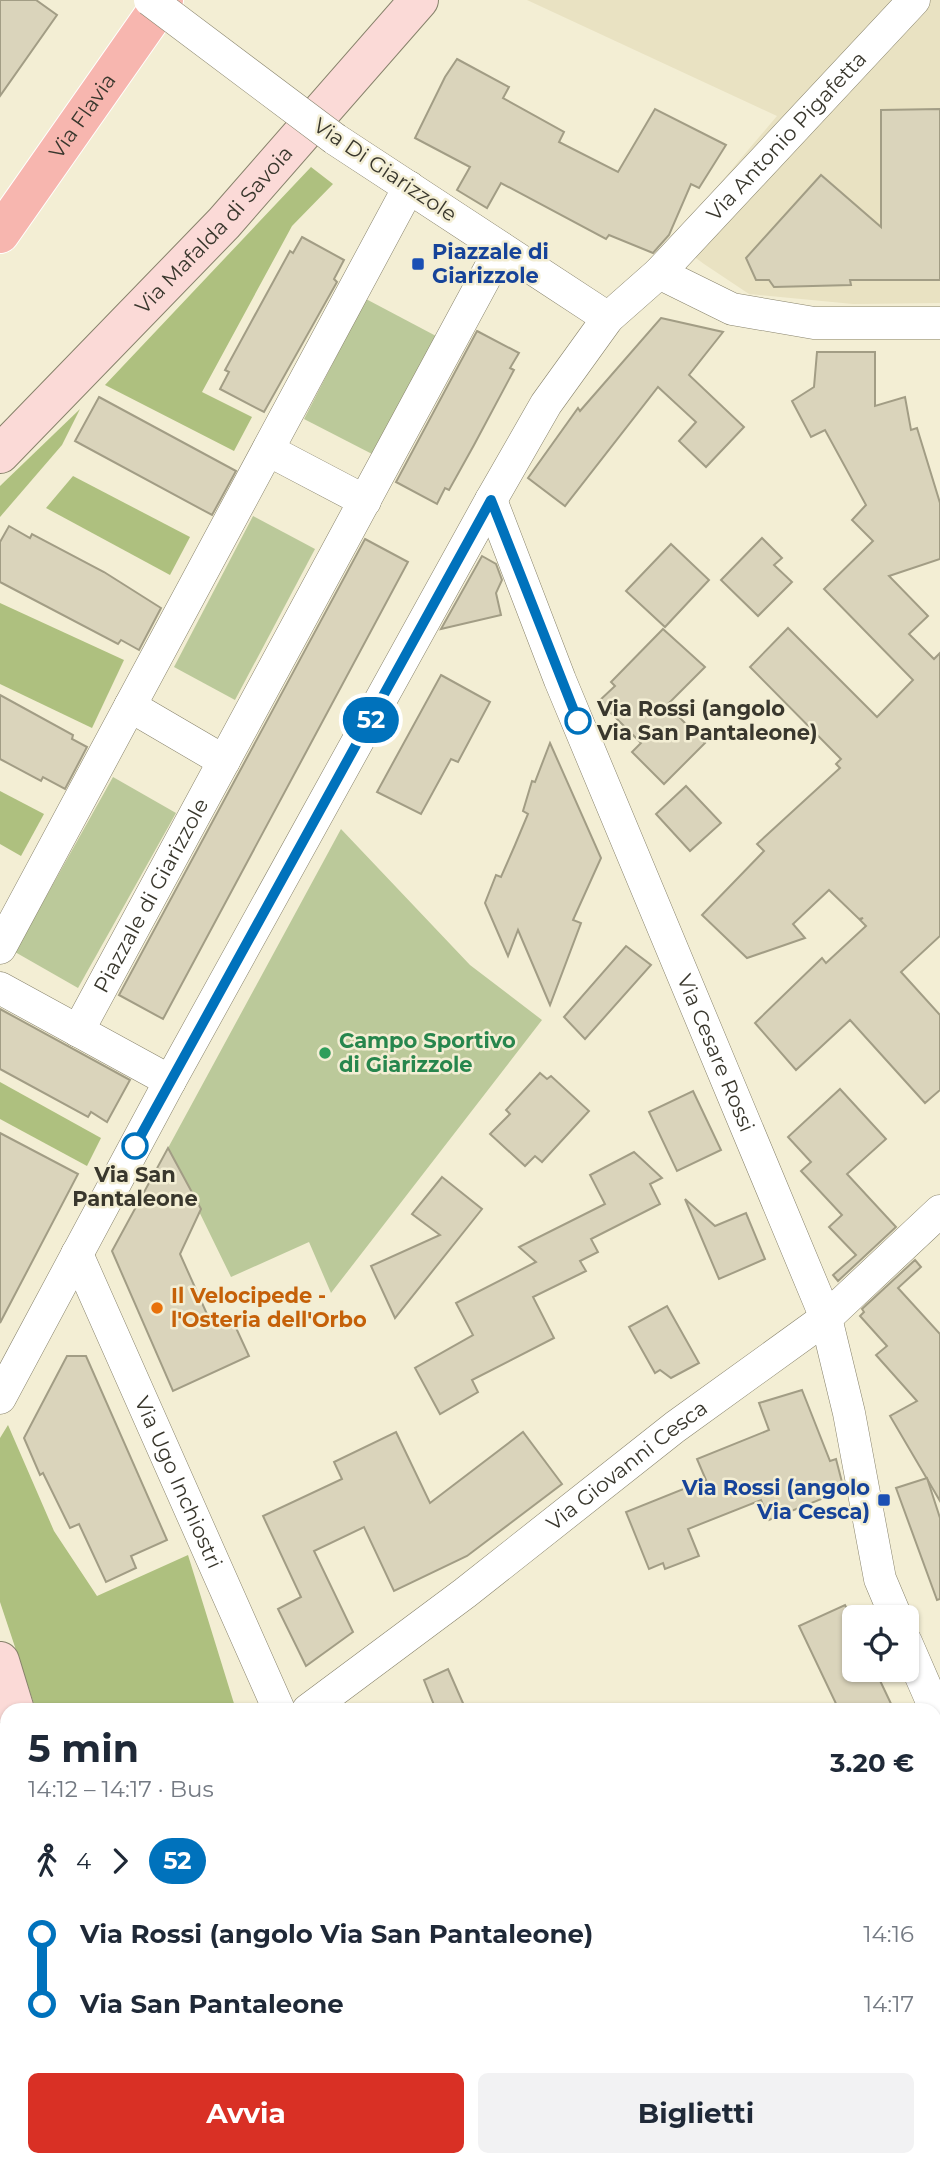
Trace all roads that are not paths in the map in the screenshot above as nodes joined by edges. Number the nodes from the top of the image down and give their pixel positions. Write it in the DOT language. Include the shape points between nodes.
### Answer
graph roads {
  1 [pos="150,0"];
  2 [pos="164,0"];
  3 [pos="419,0"];
  4 [pos="914,0"];
  5 [pos="409,187"];
  6 [pos="0,234"];
  7 [pos="501,248"];
  8 [pos="659,273"];
  9 [pos="608,318"];
  10 [pos="940,323"];
  11 [pos="268,450"];
  12 [pos="0,454"];
  13 [pos="491,500"];
  14 [pos="365,501"];
  15 [pos="130,706"];
  16 [pos="224,761"];
  17 [pos="0,948"];
  18 [pos="0,988"];
  19 [pos="78,1031"];
  20 [pos="170,1081"];
  21 [pos="940,1211"];
  22 [pos="77,1254"];
  23 [pos="827,1318"];
  24 [pos="0,1398"];
  25 [pos="891,1605"];
  26 [pos="0,1661"];
  27 [pos="919,1672"];
  28 [pos="13,1703"];
  29 [pos="276,1703"];
  30 [pos="317,1703"];
  31 [pos="933,1703"];
  1 -- 5 [label="street, Via Di Giarizzole, bridge" via="335,139"];
  2 -- 6 [label="main road, Via Flavia"];
  3 -- 12 [label="street, Via Mafalda di Savoia" via="224,223"];
  4 -- 8 [label="street, Via Antonio Pigafetta"];
  5 -- 7 [label="street, Via Di Giarizzole"];
  5 -- 11 [label="street"];
  7 -- 9 [label="street, Via Di Giarizzole"];
  7 -- 14 [label="street, Piazzale di Giarizzole"];
  8 -- 9 [label="street"];
  8 -- 10 [label="street" via="732,309 814,323"];
  9 -- 13 [label="street" via="546,404"];
  11 -- 14 [label="street"];
  11 -- 15 [label="street"];
  13 -- 20 [label="street"];
  13 -- 23 [label="street, Via Cesare Rossi" via="560,680"];
  14 -- 16 [label="street, Piazzale di Giarizzole"];
  15 -- 16 [label="street"];
  15 -- 17 [label="street"];
  16 -- 19 [label="street, Piazzale di Giarizzole"];
  18 -- 19 [label="street"];
  19 -- 20 [label="street"];
  20 -- 22 [label="street"];
  21 -- 23 [label="street, Via Giovanni Cesca"];
  22 -- 24 [label="street"];
  22 -- 29 [label="street, Via Ugo Inchiostri"];
  23 -- 25 [label="street, Via Cesare Rossi" via="880,1579"];
  23 -- 30 [label="street, Via Giovanni Cesca" via="675,1427"];
  26 -- 28 [label="street"];
  27 -- 31 [label="street"];
}
